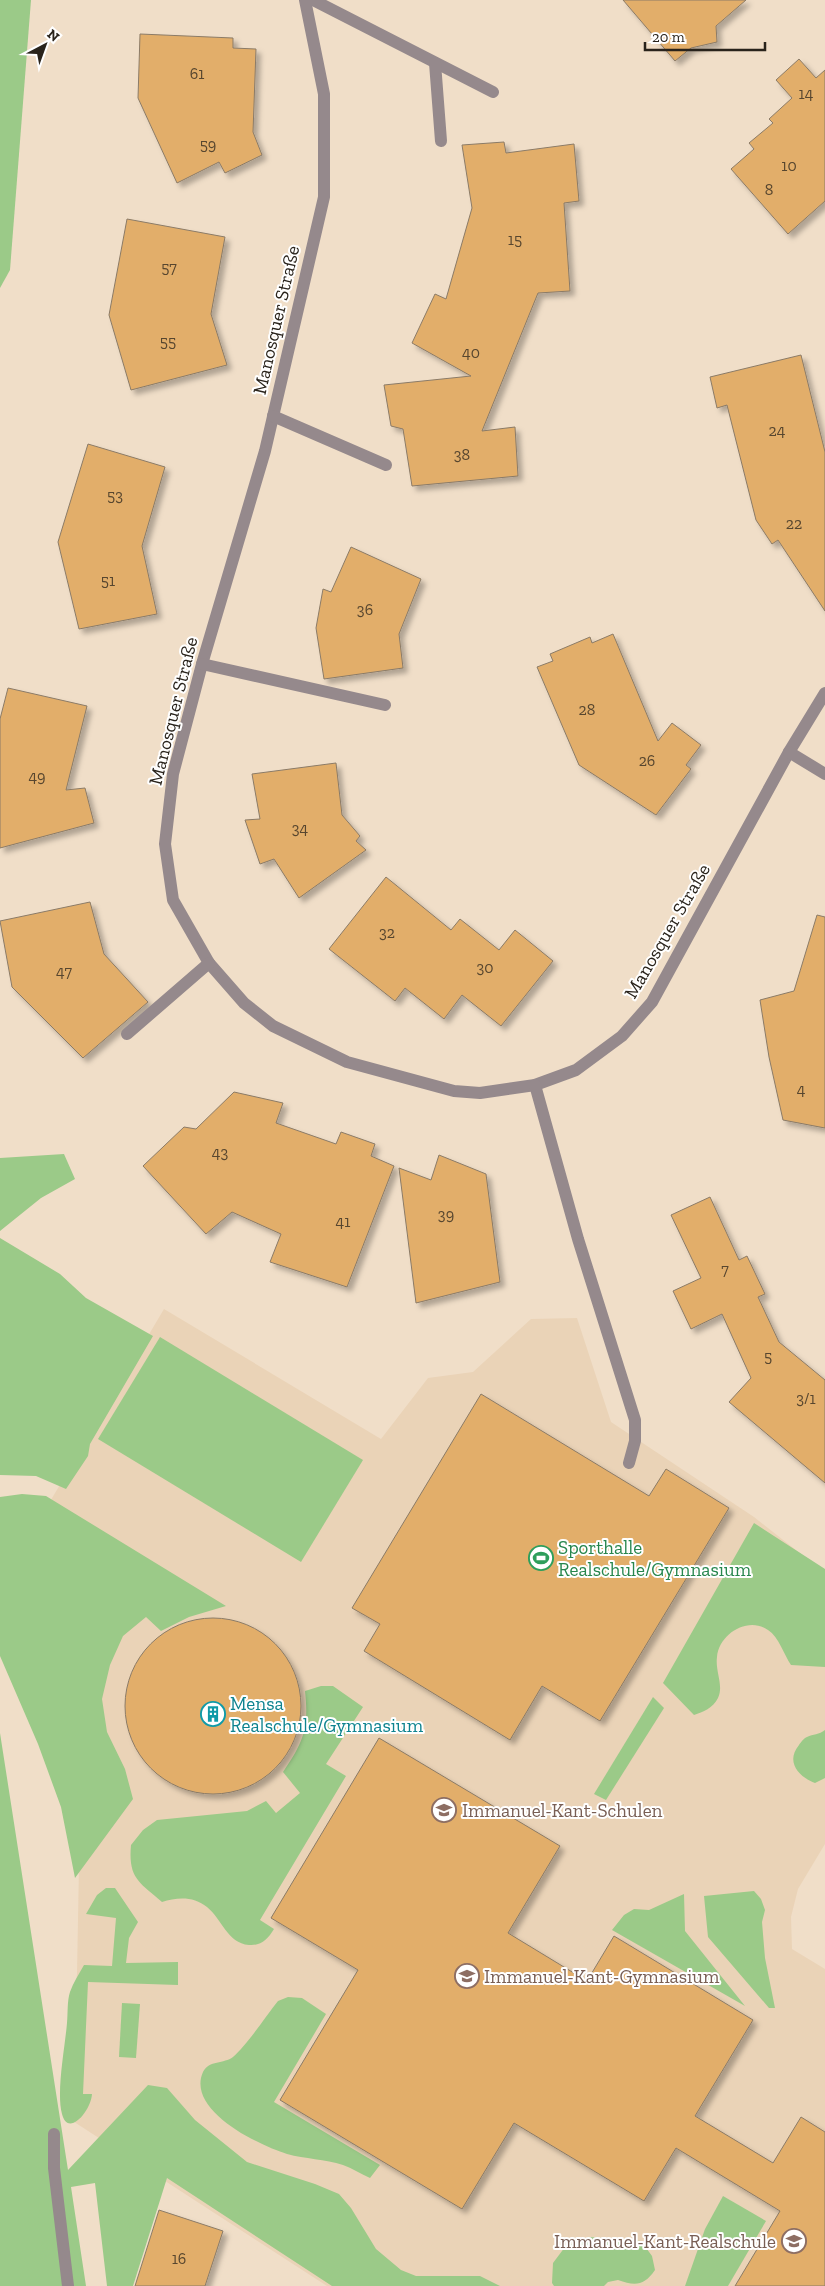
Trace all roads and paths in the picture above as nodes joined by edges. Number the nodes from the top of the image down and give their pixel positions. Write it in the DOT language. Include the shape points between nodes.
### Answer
graph roads {
  1 [pos="305,0"];
  2 [pos="312,0"];
  3 [pos="435,63"];
  4 [pos="493,92"];
  5 [pos="441,141"];
  6 [pos="273,416"];
  7 [pos="386,465"];
  8 [pos="202,664"];
  9 [pos="825,693"];
  10 [pos="385,705"];
  11 [pos="789,752"];
  12 [pos="825,774"];
  13 [pos="209,963"];
  14 [pos="127,1034"];
  15 [pos="535,1085"];
  16 [pos="629,1463"];
  17 [pos="54,2134"];
  18 [pos="68,2286"];
  1 -- 6 [label="street, Manosquer Straße" via="324,94 324,197"];
  2 -- 3 [label="street"];
  3 -- 4 [label="street"];
  3 -- 5 [label="street"];
  6 -- 7 [label="street"];
  6 -- 8 [label="street, Manosquer Straße"];
  8 -- 10 [label="street"];
  8 -- 13 [label="street, Manosquer Straße" via="174,774 165,844 173,900"];
  9 -- 11 [label="street, Manosquer Straße"];
  11 -- 12 [label="street"];
  11 -- 15 [label="street, Manosquer Straße" via="652,1002 622,1036 576,1070"];
  13 -- 14 [label="street"];
  13 -- 15 [label="street, Manosquer Straße" via="244,1003 273,1026 347,1062 454,1091 480,1093"];
  15 -- 16 [label="street" via="578,1238 635,1420 635,1441"];
  17 -- 18 [label="street" via="54,2168"];
}
